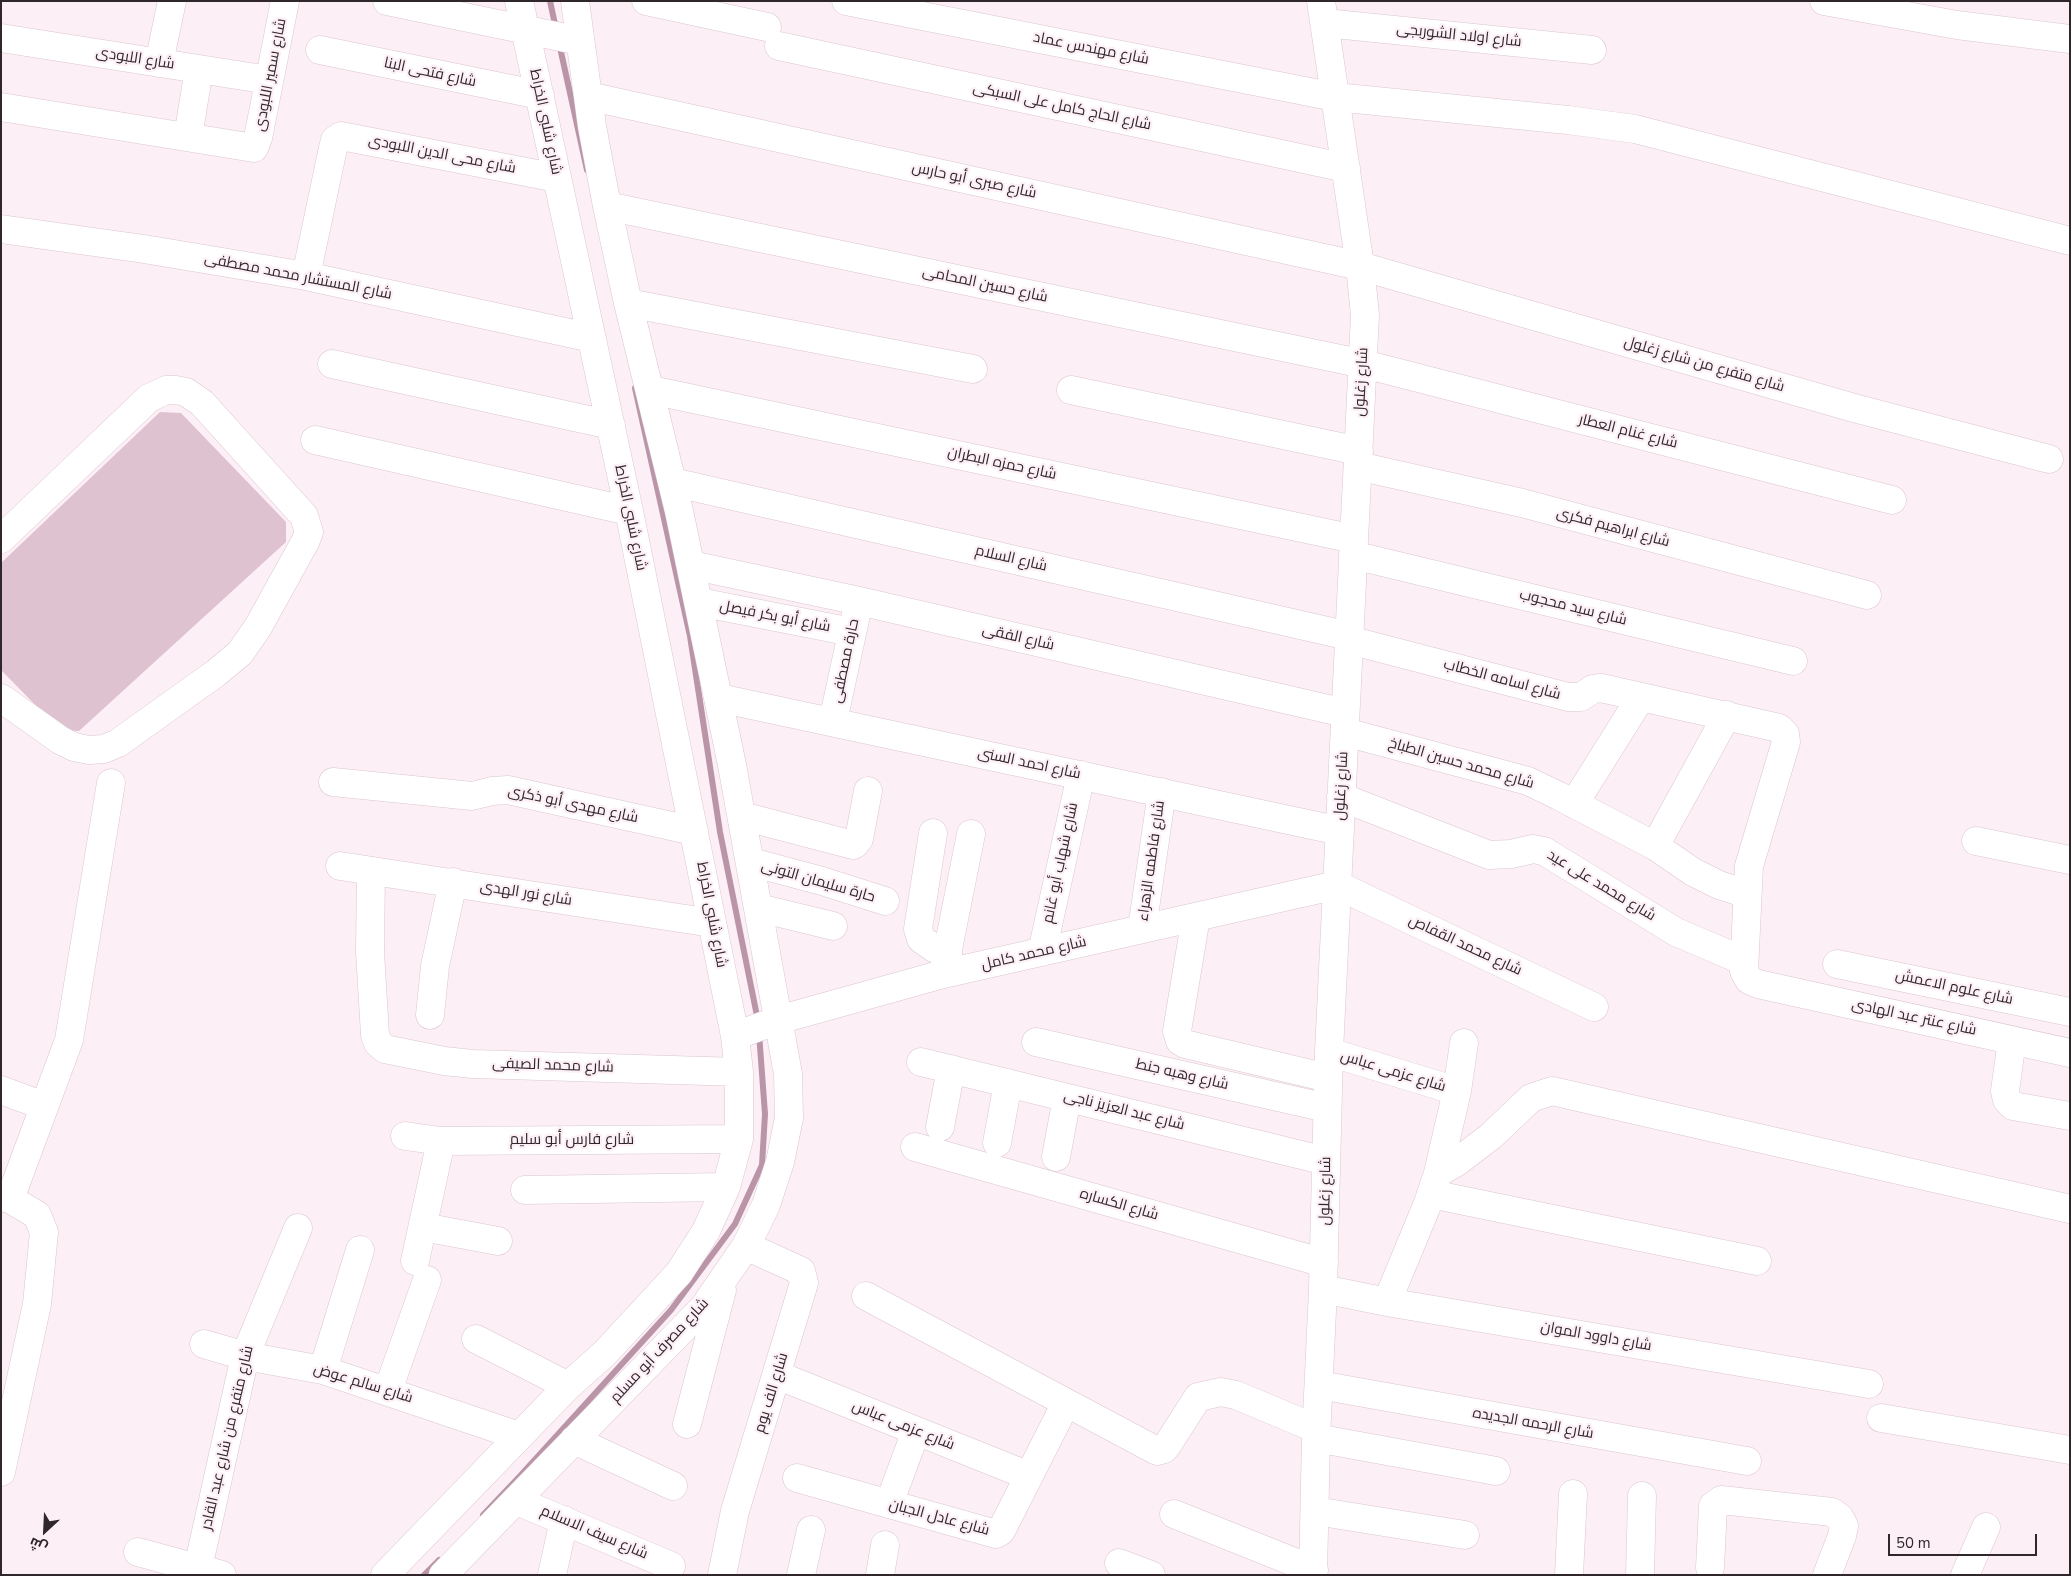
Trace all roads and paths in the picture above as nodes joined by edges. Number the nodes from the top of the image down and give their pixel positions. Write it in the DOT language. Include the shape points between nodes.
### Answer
graph roads {
  1 [pos="172,1"];
  2 [pos="387,1"];
  3 [pos="519,1"];
  4 [pos="575,1"];
  5 [pos="646,1"];
  6 [pos="846,1"];
  7 [pos="1824,1"];
  8 [pos="280,2"];
  9 [pos="712,8"];
  10 [pos="741,11"];
  11 [pos="1323,12"];
  12 [pos="533,31"];
  13 [pos="1,38"];
  14 [pos="2070,39"];
  15 [pos="574,40"];
  16 [pos="320,50"];
  17 [pos="1592,50"];
  18 [pos="159,63"];
  19 [pos="199,70"];
  20 [pos="269,80"];
  21 [pos="540,95"];
  22 [pos="588,96"];
  23 [pos="1335,97"];
  24 [pos="1,107"];
  25 [pos="188,137"];
  26 [pos="1346,168"];
  27 [pos="558,178"];
  28 [pos="607,206"];
  29 [pos="1,229"];
  30 [pos="2070,241"];
  31 [pos="1360,266"];
  32 [pos="306,276"];
  33 [pos="628,303"];
  34 [pos="592,338"];
  35 [pos="332,364"];
  36 [pos="1364,364"];
  37 [pos="973,369"];
  38 [pos="651,390"];
  39 [pos="1071,390"];
  40 [pos="611,424"];
  41 [pos="315,440"];
  42 [pos="1358,458"];
  43 [pos="2050,459"];
  44 [pos="672,482"];
  45 [pos="1892,500"];
  46 [pos="629,511"];
  47 [pos="1,539"];
  48 [pos="1354,547"];
  49 [pos="691,565"];
  50 [pos="1867,595"];
  51 [pos="859,601"];
  52 [pos="699,602"];
  53 [pos="852,632"];
  54 [pos="1349,638"];
  55 [pos="1793,661"];
  56 [pos="1641,697"];
  57 [pos="1,698"];
  58 [pos="719,698"];
  59 [pos="1727,715"];
  60 [pos="833,721"];
  61 [pos="1345,722"];
  62 [pos="1081,775"];
  63 [pos="333,782"];
  64 [pos="111,783"];
  65 [pos="868,791"];
  66 [pos="1162,792"];
  67 [pos="1341,797"];
  68 [pos="1574,804"];
  69 [pos="742,816"];
  70 [pos="694,831"];
  71 [pos="1340,831"];
  72 [pos="933,833"];
  73 [pos="971,834"];
  74 [pos="1976,841"];
  75 [pos="1655,846"];
  76 [pos="2070,860"];
  77 [pos="751,862"];
  78 [pos="340,866"];
  79 [pos="371,871"];
  80 [pos="453,882"];
  81 [pos="1337,885"];
  82 [pos="1747,894"];
  83 [pos="884,901"];
  84 [pos="759,908"];
  85 [pos="1196,917"];
  86 [pos="712,923"];
  87 [pos="833,926"];
  88 [pos="1142,929"];
  89 [pos="1042,952"];
  90 [pos="1744,961"];
  91 [pos="946,963"];
  92 [pos="1837,964"];
  93 [pos="1594,1007"];
  94 [pos="2070,1012"];
  95 [pos="430,1015"];
  96 [pos="756,1028"];
  97 [pos="2012,1040"];
  98 [pos="1036,1042"];
  99 [pos="1464,1044"];
  100 [pos="2070,1053"];
  101 [pos="921,1062"];
  102 [pos="1328,1065"];
  103 [pos="951,1069"];
  104 [pos="739,1072"];
  105 [pos="1008,1083"];
  106 [pos="1,1090"];
  107 [pos="1457,1091"];
  108 [pos="1068,1098"];
  109 [pos="44,1106"];
  110 [pos="1327,1108"];
  111 [pos="2070,1116"];
  112 [pos="940,1127"];
  113 [pos="405,1136"];
  114 [pos="739,1139"];
  115 [pos="441,1141"];
  116 [pos="997,1143"];
  117 [pos="915,1147"];
  118 [pos="1056,1157"];
  119 [pos="1326,1162"];
  120 [pos="1435,1183"];
  121 [pos="726,1187"];
  122 [pos="525,1190"];
  123 [pos="6,1198"];
  124 [pos="2070,1208"];
  125 [pos="423,1227"];
  126 [pos="298,1228"];
  127 [pos="498,1241"];
  128 [pos="746,1246"];
  129 [pos="360,1250"];
  130 [pos="1756,1261"];
  131 [pos="1324,1276"];
  132 [pos="726,1277"];
  133 [pos="866,1296"];
  134 [pos="1388,1302"];
  135 [pos="476,1339"];
  136 [pos="204,1344"];
  137 [pos="245,1356"];
  138 [pos="620,1368"];
  139 [pos="323,1370"];
  140 [pos="778,1375"];
  141 [pos="1319,1384"];
  142 [pos="1869,1384"];
  143 [pos="568,1386"];
  144 [pos="388,1390"];
  145 [pos="1066,1403"];
  146 [pos="1880,1418"];
  147 [pos="687,1424"];
  148 [pos="916,1431"];
  149 [pos="1317,1433"];
  150 [pos="519,1436"];
  151 [pos="574,1440"];
  152 [pos="2070,1450"];
  153 [pos="1747,1461"];
  154 [pos="1496,1471"];
  155 [pos="1,1472"];
  156 [pos="1029,1476"];
  157 [pos="797,1478"];
  158 [pos="673,1486"];
  159 [pos="1573,1494"];
  160 [pos="1642,1496"];
  161 [pos="517,1501"];
  162 [pos="888,1504"];
  163 [pos="1315,1511"];
  164 [pos="1174,1514"];
  165 [pos="564,1520"];
  166 [pos="1986,1528"];
  167 [pos="811,1530"];
  168 [pos="1465,1535"];
  169 [pos="885,1545"];
  170 [pos="138,1552"];
  171 [pos="1120,1563"];
  172 [pos="642,1564"];
  173 [pos="671,1566"];
  174 [pos="1710,1568"];
  175 [pos="210,1571"];
  176 [pos="1313,1572"];
  177 [pos="385,1575"];
  178 [pos="443,1575"];
  179 [pos="552,1575"];
  180 [pos="722,1575"];
  181 [pos="801,1575"];
  182 [pos="880,1575"];
  183 [pos="1150,1575"];
  184 [pos="1569,1575"];
  185 [pos="1640,1575"];
  186 [pos="1827,1575"];
  187 [pos="1965,1575"];
  1 -- 18 [label="street"];
  2 -- 12 [label="street"];
  3 -- 12 [label="street, شارع شلبى الخراط"];
  4 -- 15 [label="street"];
  5 -- 9 [label="street, شارع الحاج كامل على السبكى"];
  6 -- 23 [label="street, شارع مهندس عماد"];
  7 -- 14 [label="street" via="1957,25"];
  8 -- 20 [label="street, شارع سمير اللبودى"];
  9 -- 10 [label="street, شارع الحاج كامل على السبكى"];
  10 -- 26 [label="street, شارع الحاج كامل على السبكى" via="773,37"];
  11 -- 17 [label="street, شارع اولاد الشوربجى"];
  11 -- 23 [label="street, شارع زغلول"];
  12 -- 15 [label="street"];
  12 -- 21 [label="street, شارع شلبى الخراط"];
  13 -- 18 [label="street, شارع اللبودى"];
  15 -- 22 [label="street"];
  16 -- 21 [label="street, شارع فتحى البنا"];
  18 -- 19 [label="street, شارع اللبودى"];
  19 -- 20 [label="street, شارع اللبودى"];
  19 -- 25 [label="street"];
  20 -- 25 [label="street, شارع سمير اللبودى" via="254,148"];
  21 -- 27 [label="street, شارع شلبى الخراط"];
  22 -- 28 [label="street"];
  22 -- 31 [label="street, شارع صبرى أبو حارس"];
  23 -- 26 [label="street, شارع زغلول"];
  23 -- 30 [label="street, شارع مهندس عماد" via="1568,120 1636,130"];
  24 -- 25 [label="street"];
  26 -- 31 [label="street, شارع زغلول"];
  27 -- 32 [label="street, شارع محى الدين اللبودى" via="341,136 335,140"];
  27 -- 34 [label="street, شارع شلبى الخراط"];
  28 -- 33 [label="street"];
  28 -- 36 [label="street, شارع حسين المحامى"];
  29 -- 32 [label="street, شارع المستشار محمد مصطفى"];
  31 -- 36 [label="street, شارع زغلول" via="1365,315"];
  31 -- 43 [label="street, شارع متفرع من شارع زغلول" via="1854,408"];
  32 -- 34 [label="street, شارع المستشار محمد مصطفى"];
  33 -- 37 [label="street"];
  33 -- 38 [label="street"];
  34 -- 40 [label="street, شارع شلبى الخراط"];
  35 -- 40 [label="street"];
  36 -- 42 [label="street, شارع زغلول"];
  36 -- 45 [label="street, شارع غنام العطار"];
  38 -- 44 [label="street"];
  38 -- 48 [label="street, شارع حمزه البطران"];
  39 -- 42 [label="street, شارع ابراهيم فكرى"];
  40 -- 46 [label="street, شارع شلبى الخراط"];
  41 -- 46 [label="street"];
  42 -- 48 [label="street, شارع زغلول"];
  42 -- 50 [label="street, شارع ابراهيم فكرى"];
  44 -- 49 [label="street"];
  44 -- 54 [label="street, شارع السلام"];
  46 -- 70 [label="street, شارع شلبى الخراط"];
  47 -- 57 [label="street" via="148,398 166,390 186,392 202,403 304,516 309,532 258,627 240,653 118,743 104,749 74,747"];
  48 -- 54 [label="street, شارع زغلول"];
  48 -- 55 [label="street, شارع سيد محجوب"];
  49 -- 51 [label="street, شارع الفقى"];
  49 -- 52 [label="street"];
  51 -- 53 [label="street, حارة مصطفى"];
  51 -- 61 [label="street, شارع الفقى"];
  52 -- 53 [label="street, شارع أبو بكر فيصل"];
  52 -- 58 [label="street"];
  53 -- 60 [label="street, حارة مصطفى"];
  54 -- 56 [label="street, شارع اسامه الخطاب" via="1568,698 1581,697 1601,688"];
  54 -- 61 [label="street, شارع زغلول"];
  56 -- 59 [label="street, شارع اسامه الخطاب"];
  56 -- 68 [label="street"];
  58 -- 60 [label="street, شارع احمد السنى"];
  58 -- 69 [label="street"];
  59 -- 75 [label="street"];
  59 -- 82 [label="street, شارع اسامه الخطاب" via="1779,728 1786,742 1750,866"];
  60 -- 62 [label="street, شارع احمد السنى"];
  61 -- 67 [label="street, شارع زغلول"];
  61 -- 68 [label="street, شارع محمد حسين الطباخ" via="1511,776"];
  62 -- 66 [label="street, شارع احمد السنى"];
  62 -- 89 [label="street, شارع شهاب أبو غانم"];
  63 -- 70 [label="street, شارع مهدى أبو ذكرى" via="472,796 492,791 516,791"];
  64 -- 109 [label="street" via="69,1040"];
  65 -- 69 [label="street" via="858,839 853,845"];
  66 -- 71 [label="street, شارع احمد السنى"];
  66 -- 88 [label="street, شارع فاطمه الزهراء"];
  67 -- 71 [label="street, شارع زغلول"];
  67 -- 90 [label="street, شارع محمد على عيد" via="1489,855 1532,849 1544,851 1676,932"];
  68 -- 75 [label="street, شارع محمد حسين الطباخ"];
  69 -- 77 [label="street"];
  70 -- 86 [label="street, شارع شلبى الخراط"];
  71 -- 81 [label="street, شارع زغلول"];
  72 -- 91 [label="street" via="918,929 922,939"];
  73 -- 91 [label="street"];
  74 -- 76 [label="street"];
  75 -- 82 [label="street, شارع محمد حسين الطباخ" via="1693,872"];
  77 -- 83 [label="street, حارة سليمان التونى"];
  77 -- 84 [label="street"];
  78 -- 79 [label="street, شارع نور الهدى"];
  79 -- 80 [label="street, شارع نور الهدى"];
  79 -- 104 [label="street, شارع محمد الصيفى" via="370,952 375,1035 385,1049 473,1064"];
  80 -- 86 [label="street, شارع نور الهدى"];
  80 -- 95 [label="street" via="435,966"];
  81 -- 85 [label="street, شارع محمد كامل"];
  81 -- 93 [label="street, شارع محمد القفاص"];
  81 -- 102 [label="street, شارع زغلول"];
  82 -- 90 [label="street"];
  84 -- 87 [label="street"];
  84 -- 96 [label="street"];
  85 -- 88 [label="street, شارع محمد كامل"];
  85 -- 102 [label="street, شارع عزمى عباس" via="1178,1037 1185,1044"];
  86 -- 96 [label="street, شارع شلبى الخراط"];
  88 -- 89 [label="street, شارع محمد كامل"];
  89 -- 91 [label="street, شارع محمد كامل"];
  90 -- 97 [label="street, شارع عنتر عبد الهادى" via="1744,971 1749,980 1758,984"];
  91 -- 96 [label="street, شارع محمد كامل"];
  92 -- 94 [label="street, شارع علوم الاعمش"];
  96 -- 104 [label="street, شارع مصرف أبو مسلم"];
  96 -- 128 [label="street, شارع مصرف أبو مسلم" via="788,1074 790,1118 766,1205"];
  97 -- 100 [label="street, شارع عنتر عبد الهادى"];
  97 -- 111 [label="street" via="2005,1091 2007,1100 2014,1106"];
  98 -- 110 [label="street, شارع وهبه جنط"];
  99 -- 107 [label="street"];
  101 -- 103 [label="street, شارع عبد العزيز ناجى"];
  102 -- 107 [label="street, شارع عزمى عباس"];
  102 -- 110 [label="street, شارع زغلول"];
  103 -- 105 [label="street, شارع عبد العزيز ناجى"];
  103 -- 112 [label="street"];
  104 -- 114 [label="street, شارع مصرف أبو مسلم"];
  105 -- 108 [label="street, شارع عبد العزيز ناجى"];
  105 -- 116 [label="street"];
  106 -- 109 [label="street"];
  107 -- 120 [label="street"];
  108 -- 118 [label="street"];
  108 -- 119 [label="street, شارع عبد العزيز ناجى"];
  109 -- 123 [label="street"];
  110 -- 119 [label="street, شارع زغلول"];
  113 -- 115 [label="street, شارع فارس أبو سليم"];
  114 -- 115 [label="street, شارع فارس أبو سليم"];
  114 -- 121 [label="street, شارع مصرف أبو مسلم"];
  115 -- 125 [label="street"];
  117 -- 131 [label="street, شارع الكساره"];
  119 -- 131 [label="street, شارع زغلول"];
  120 -- 124 [label="street" via="1531,1098 1552,1091"];
  120 -- 130 [label="street"];
  120 -- 134 [label="street"];
  121 -- 122 [label="street"];
  121 -- 138 [label="street, شارع مصرف أبو مسلم" via="706,1232"];
  123 -- 155 [label="street" via="38,1215 44,1232 37,1304"];
  125 -- 127 [label="street"];
  125 -- 144 [label="street" via="421,1270"];
  126 -- 137 [label="street, شارع متفرع من شارع عبد القادر"];
  128 -- 132 [label="street, شارع مصرف أبو مسلم"];
  128 -- 140 [label="street, شارع الف يوم" via="800,1271 804,1276 804,1290"];
  129 -- 139 [label="street"];
  131 -- 134 [label="street, شارع داوود الموان"];
  131 -- 141 [label="street, شارع زغلول"];
  132 -- 138 [label="street, شارع مصرف أبو مسلم" via="704,1307"];
  132 -- 147 [label="street"];
  133 -- 145 [label="street"];
  134 -- 142 [label="street, شارع داوود الموان"];
  135 -- 143 [label="street"];
  136 -- 137 [label="street, شارع سالم عوض"];
  137 -- 139 [label="street, شارع سالم عوض"];
  137 -- 175 [label="street, شارع متفرع من شارع عبد القادر"];
  138 -- 143 [label="street, شارع مصرف أبو مسلم"];
  138 -- 151 [label="street, شارع مصرف أبو مسلم"];
  139 -- 144 [label="street, شارع سالم عوض"];
  140 -- 148 [label="street, شارع عزمى عباس"];
  140 -- 180 [label="street, شارع الف يوم" via="735,1511"];
  141 -- 149 [label="street, شارع زغلول"];
  141 -- 153 [label="street, شارع الرحمه الجديده"];
  143 -- 150 [label="street, شارع مصرف أبو مسلم"];
  144 -- 150 [label="street, شارع سالم عوض"];
  145 -- 149 [label="street" via="1157,1451 1168,1444 1195,1400 1221,1392 1236,1395"];
  145 -- 156 [label="street, شارع عادل الجبان"];
  146 -- 152 [label="street"];
  148 -- 156 [label="street, شارع عزمى عباس"];
  148 -- 162 [label="street"];
  149 -- 154 [label="street"];
  149 -- 163 [label="street, شارع زغلول"];
  150 -- 177 [label="street, شارع مصرف أبو مسلم"];
  151 -- 158 [label="street"];
  151 -- 161 [label="street, شارع مصرف أبو مسلم"];
  156 -- 162 [label="street, شارع عادل الجبان" via="1001,1531 996,1534"];
  157 -- 162 [label="street, شارع عادل الجبان"];
  159 -- 184 [label="street"];
  160 -- 185 [label="street"];
  161 -- 165 [label="street, شارع سيف الاسلام"];
  161 -- 178 [label="street, شارع مصرف أبو مسلم"];
  163 -- 168 [label="street"];
  163 -- 176 [label="street, شارع زغلول"];
  164 -- 176 [label="street"];
  165 -- 172 [label="street, شارع سيف الاسلام"];
  165 -- 179 [label="street"];
  166 -- 187 [label="street"];
  167 -- 181 [label="street"];
  169 -- 182 [label="street"];
  170 -- 175 [label="street"];
  171 -- 183 [label="street"];
  172 -- 173 [label="street, شارع سيف الاسلام"];
  174 -- 186 [label="street" via="1713,1506 1718,1501 1832,1512 1844,1526"];
}
